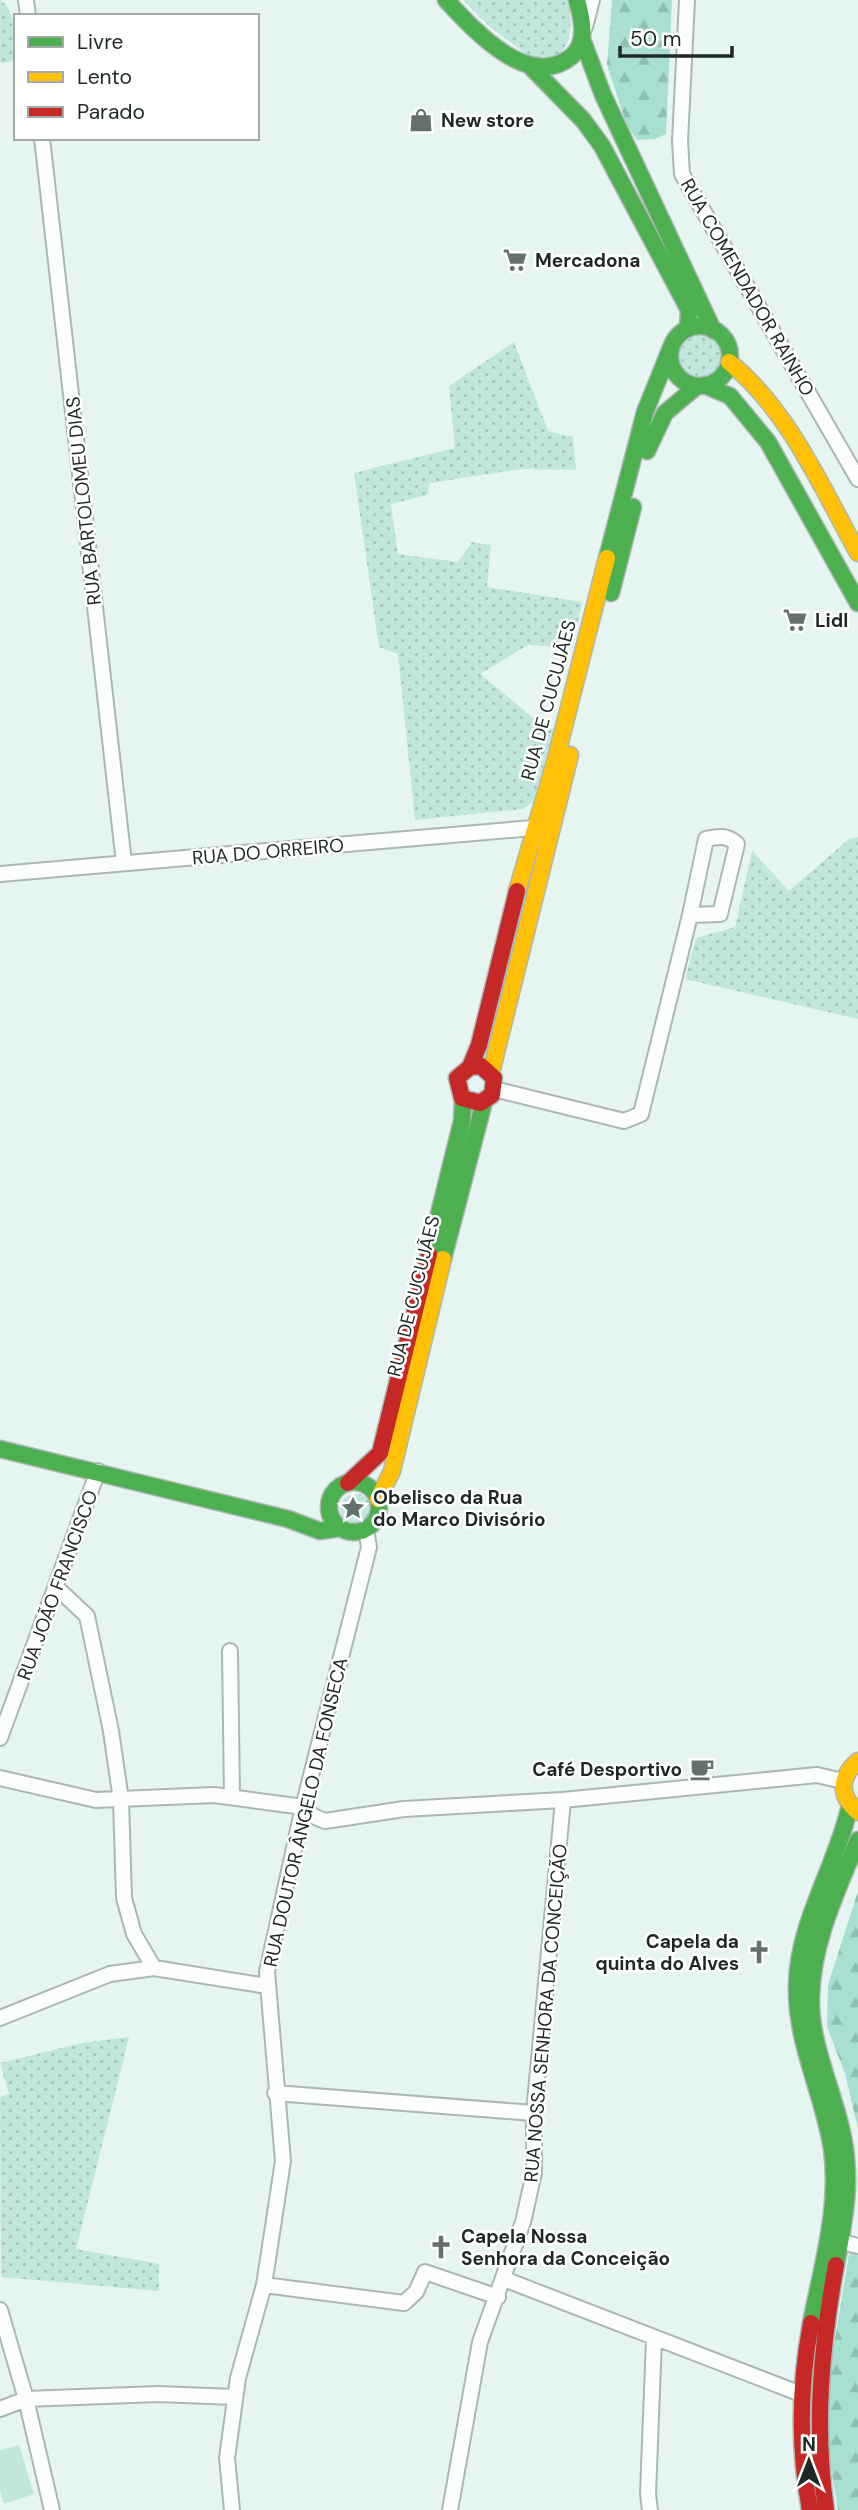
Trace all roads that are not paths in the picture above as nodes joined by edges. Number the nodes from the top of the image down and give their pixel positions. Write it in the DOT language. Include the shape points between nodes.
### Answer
graph roads {
  1 [pos="446,0"];
  2 [pos="577,0"];
  3 [pos="592,0"];
  4 [pos="687,0"];
  5 [pos="583,36"];
  6 [pos="530,66"];
  7 [pos="42,140"];
  8 [pos="688,329"];
  9 [pos="713,330"];
  10 [pos="672,345"];
  11 [pos="729,362"];
  12 [pos="700,386"];
  13 [pos="858,479"];
  14 [pos="858,552"];
  15 [pos="858,603"];
  16 [pos="544,827"];
  17 [pos="124,863"];
  18 [pos="0,874"];
  19 [pos="690,915"];
  20 [pos="470,1067"];
  21 [pos="493,1081"];
  22 [pos="463,1099"];
  23 [pos="484,1102"];
  24 [pos="0,1449"];
  25 [pos="98,1471"];
  26 [pos="348,1483"];
  27 [pos="330,1499"];
  28 [pos="378,1499"];
  29 [pos="288,1519"];
  30 [pos="340,1528"];
  31 [pos="366,1530"];
  32 [pos="57,1588"];
  33 [pos="230,1651"];
  34 [pos="0,1738"];
  35 [pos="858,1761"];
  36 [pos="0,1778"];
  37 [pos="843,1781"];
  38 [pos="232,1796"];
  39 [pos="121,1800"];
  40 [pos="563,1800"];
  41 [pos="303,1807"];
  42 [pos="854,1808"];
  43 [pos="858,1840"];
  44 [pos="154,1968"];
  45 [pos="267,1986"];
  46 [pos="0,2018"];
  47 [pos="275,2093"];
  48 [pos="534,2113"];
  49 [pos="841,2242"];
  50 [pos="858,2246"];
  51 [pos="504,2279"];
  52 [pos="264,2285"];
  53 [pos="498,2297"];
  54 [pos="0,2310"];
  55 [pos="654,2339"];
  56 [pos="801,2394"];
  57 [pos="235,2397"];
  58 [pos="26,2399"];
  59 [pos="0,2409"];
  60 [pos="52,2510"];
  61 [pos="232,2510"];
  62 [pos="450,2510"];
  63 [pos="650,2510"];
  64 [pos="810,2510"];
  65 [pos="826,2510"];
  1 -- 6 [label="main road" via="500,49"];
  2 -- 5 [label="main road"];
  3 -- 5 [label="street"];
  4 -- 13 [label="street, RUA COMENDADOR RAINHO" via="682,174"];
  5 -- 6 [label="main road" via="569,59 551,67"];
  5 -- 9 [label="main road" via="603,95"];
  6 -- 8 [label="main road" via="583,120 618,171 689,310"];
  7 -- 17 [label="street, RUA BARTOLOMEU DIAS"];
  8 -- 9 [label="main road"];
  8 -- 10 [label="main road"];
  9 -- 11 [label="main road" via="725,341"];
  10 -- 12 [label="main road" via="674,371 683,381"];
  10 -- 16 [label="main road, RUA DE CUCUJÃES" via="645,412"];
  11 -- 12 [label="main road" via="720,378"];
  11 -- 14 [label="main road" via="740,368 767,400"];
  12 -- 15 [label="main road" via="730,396 768,442"];
  12 -- 16 [label="main road, RUA DE CUCUJÃES" via="666,411 651,438"];
  16 -- 17 [label="street, RUA DO ORREIRO"];
  16 -- 20 [label="main road, RUA DE CUCUJÃES"];
  16 -- 21 [label="main road, RUA DE CUCUJÃES"];
  17 -- 18 [label="street, RUA DO ORREIRO"];
  19 -- 19 [label="street" via="720,914 737,844 730,838 706,839"];
  19 -- 21 [label="street" via="641,1114 624,1121"];
  20 -- 21 [label="main road" via="481,1066"];
  20 -- 22 [label="main road, RUA DE CUCUJÃES" via="460,1073 456,1084"];
  21 -- 23 [label="main road, RUA DE CUCUJÃES"];
  22 -- 23 [label="main road" via="473,1104"];
  22 -- 26 [label="main road, RUA DE CUCUJÃES" via="462,1121 380,1453"];
  23 -- 28 [label="main road, RUA DE CUCUJÃES" via="392,1471"];
  24 -- 25 [label="main road"];
  25 -- 29 [label="main road"];
  25 -- 32 [label="street, RUA JOÃO FRANCISCO"];
  26 -- 27 [label="main road" via="337,1488"];
  26 -- 28 [label="main road" via="368,1486"];
  27 -- 29 [label="main road" via="311,1514"];
  27 -- 30 [label="main road" via="330,1516"];
  28 -- 31 [label="main road" via="377,1518"];
  29 -- 30 [label="main road" via="320,1531"];
  30 -- 31 [label="main road" via="354,1533"];
  31 -- 41 [label="street, RUA DOUTOR ÂNGELO DA FONSECA" via="369,1547"];
  32 -- 34 [label="street, RUA JOÃO FRANCISCO"];
  32 -- 39 [label="street" via="87,1616"];
  33 -- 38 [label="street"];
  35 -- 37 [label="main road"];
  36 -- 39 [label="street" via="83,1799"];
  37 -- 40 [label="street" via="817,1775"];
  37 -- 42 [label="main road" via="843,1794"];
  38 -- 39 [label="street"];
  38 -- 41 [label="street"];
  39 -- 44 [label="street" via="124,1898 134,1934"];
  40 -- 41 [label="street" via="404,1809 325,1821"];
  40 -- 48 [label="street, RUA NOSSA SENHORA DA CONCEIÇÃO"];
  41 -- 45 [label="street, RUA DOUTOR ÂNGELO DA FONSECA"];
  42 -- 56 [label="main road" via="802,1936 796,1973 801,2036 834,2165 831,2218"];
  43 -- 49 [label="main road" via="820,1939 811,1982 813,2024 850,2168"];
  44 -- 45 [label="street"];
  44 -- 46 [label="street" via="110,1974"];
  45 -- 47 [label="street, RUA DOUTOR ÂNGELO DA FONSECA"];
  47 -- 48 [label="street"];
  47 -- 52 [label="street, RUA DOUTOR ÂNGELO DA FONSECA" via="283,2161"];
  48 -- 51 [label="street, RUA NOSSA SENHORA DA CONCEIÇÃO" via="534,2173"];
  49 -- 50 [label="street"];
  49 -- 65 [label="main road" via="816,2398"];
  51 -- 53 [label="street, RUA NOSSA SENHORA DA CONCEIÇÃO"];
  51 -- 55 [label="street"];
  52 -- 53 [label="street" via="404,2303 416,2292 425,2272"];
  52 -- 57 [label="street, RUA DOUTOR ÂNGELO DA FONSECA"];
  53 -- 62 [label="street, RUA NOSSA SENHORA DA CONCEIÇÃO" via="481,2342"];
  54 -- 58 [label="street"];
  55 -- 56 [label="street"];
  55 -- 63 [label="street"];
  56 -- 64 [label="main road" via="801,2445"];
  57 -- 58 [label="street" via="158,2394"];
  57 -- 61 [label="street, RUA DOUTOR ÂNGELO DA FONSECA" via="227,2458"];
  58 -- 59 [label="street"];
  58 -- 60 [label="street"];
}
